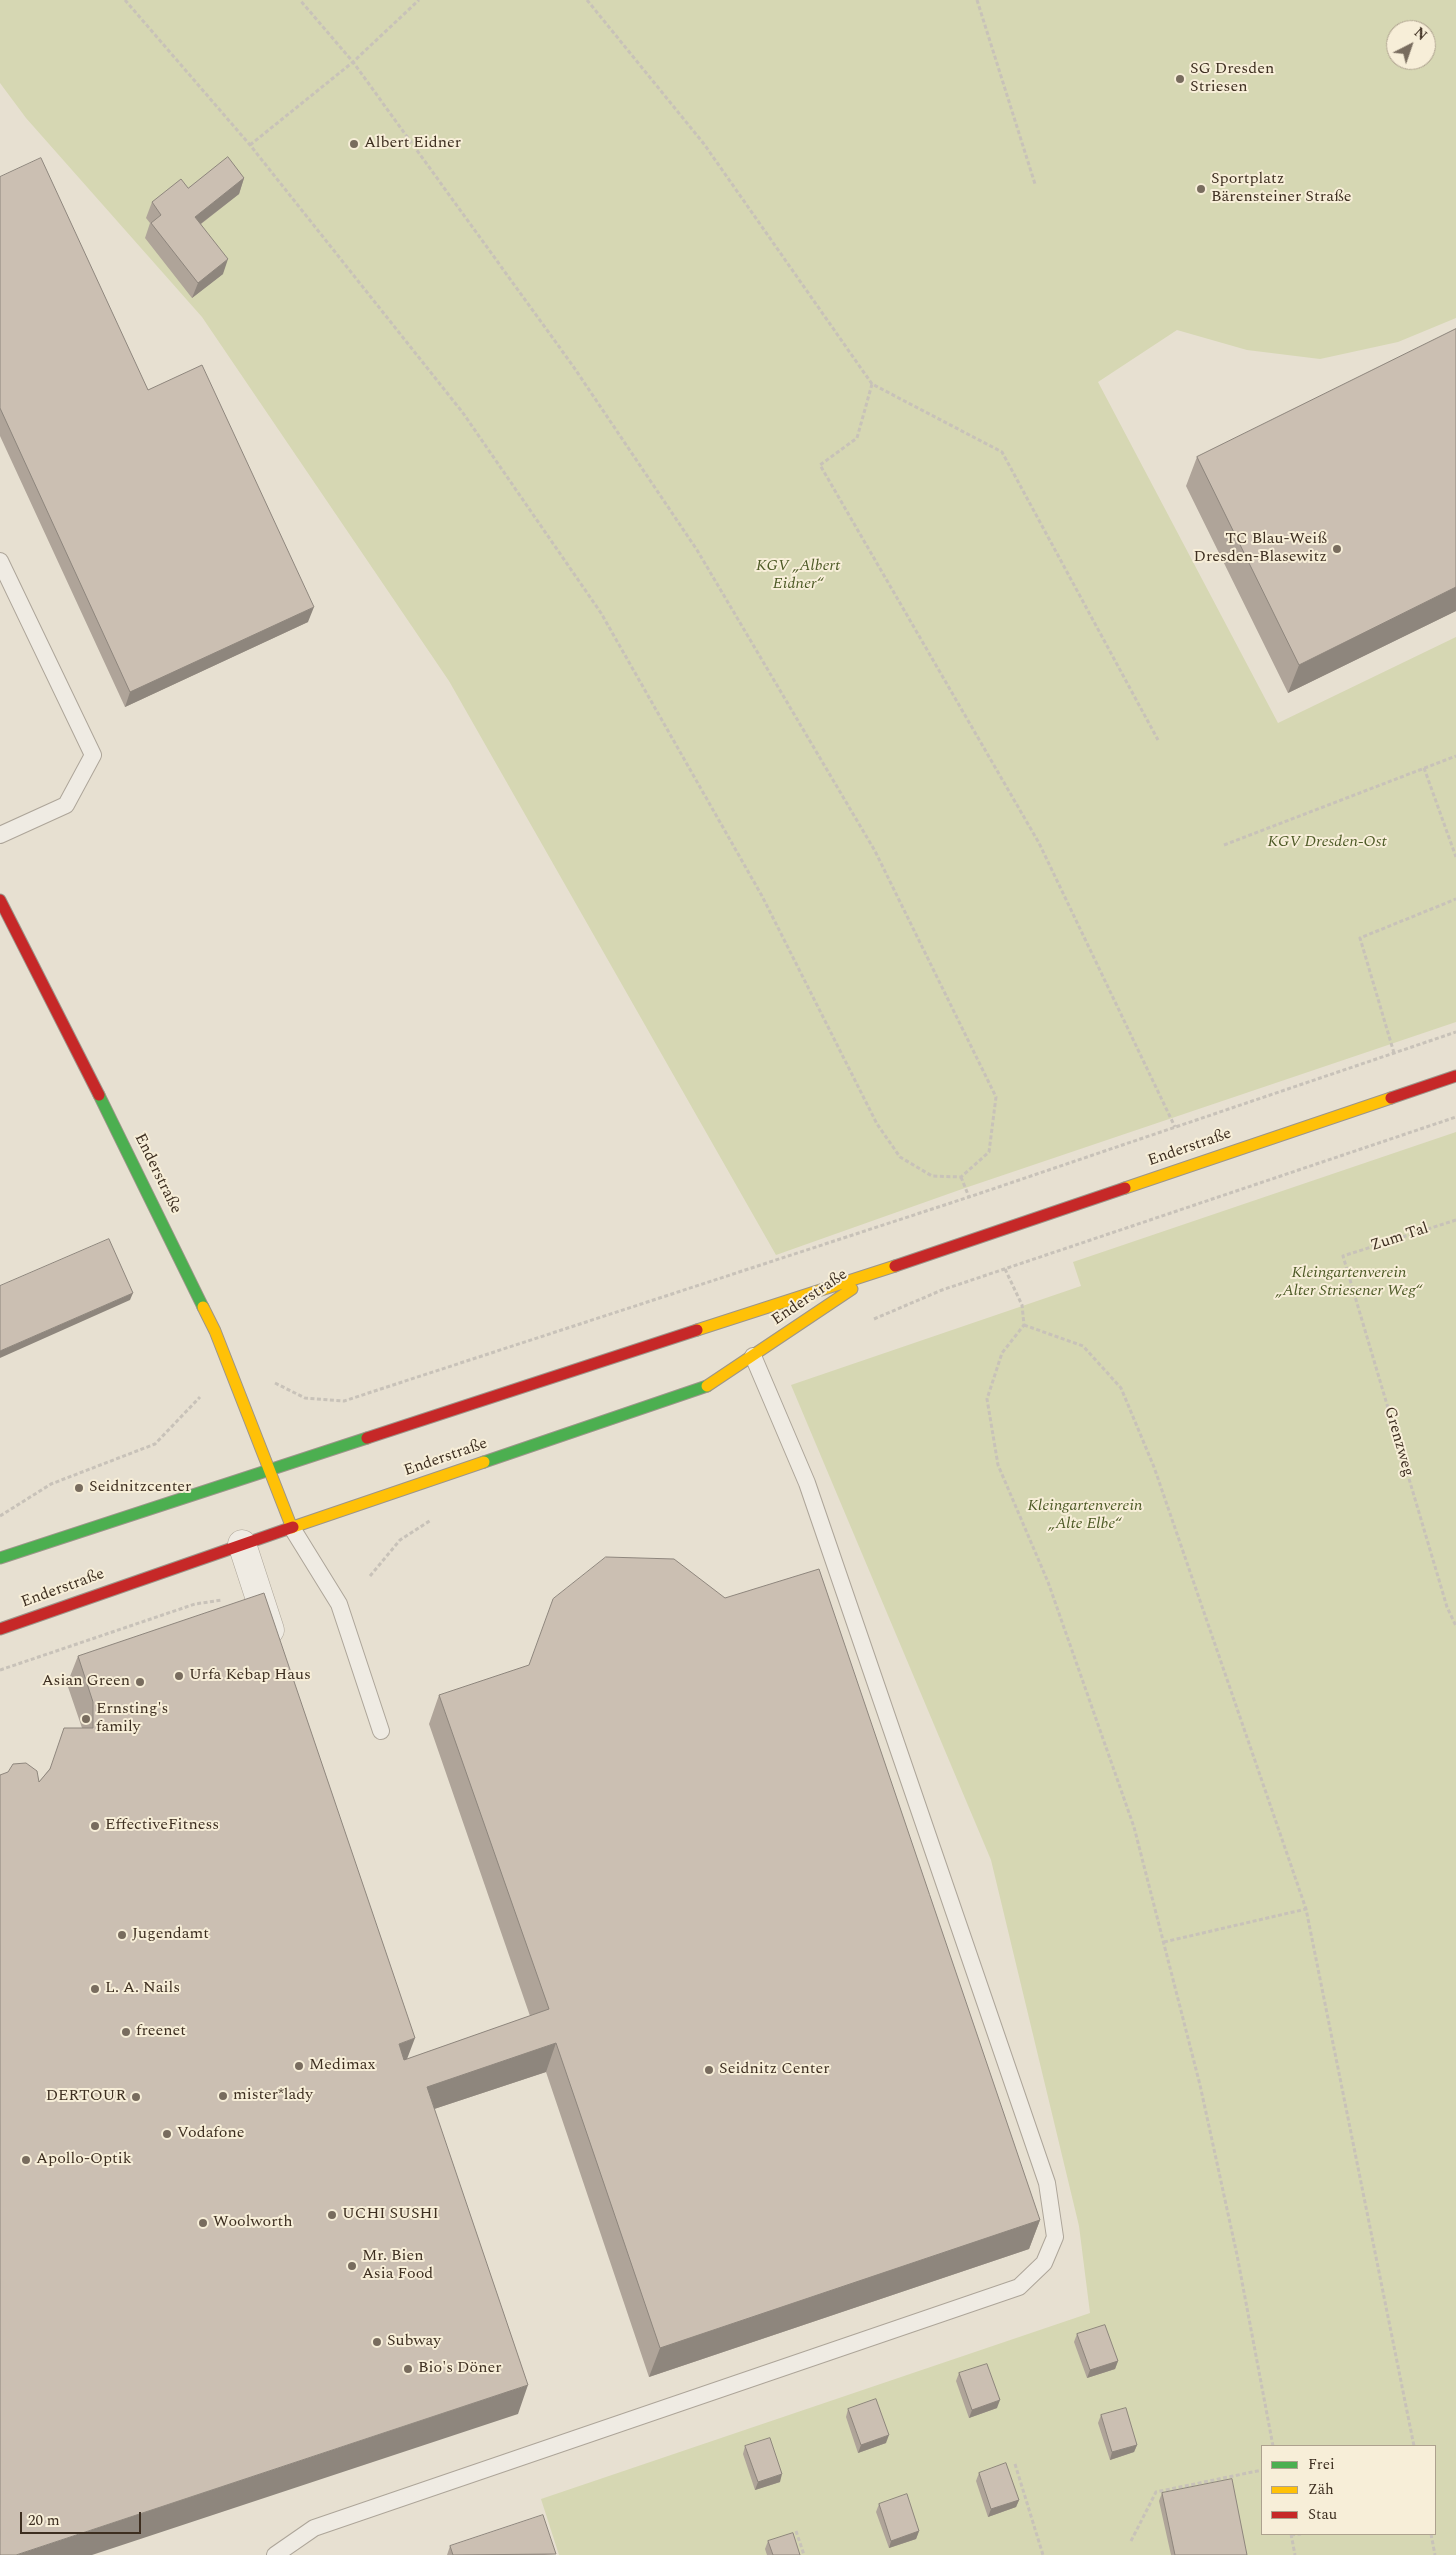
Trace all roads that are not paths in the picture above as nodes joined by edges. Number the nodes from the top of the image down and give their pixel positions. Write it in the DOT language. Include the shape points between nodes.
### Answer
graph roads {
  1 [pos="1,564"];
  2 [pos="0,836"];
  3 [pos="0,900"];
  4 [pos="1456,1076"];
  5 [pos="878,1271"];
  6 [pos="753,1356"];
  7 [pos="269,1469"];
  8 [pos="292,1528"];
  9 [pos="242,1544"];
  10 [pos="0,1558"];
  11 [pos="0,1629"];
  12 [pos="279,1657"];
  13 [pos="381,1731"];
  14 [pos="275,2555"];
  1 -- 2 [label="lane" via="93,755 66,805"];
  3 -- 7 [label="main road, Enderstraße" via="118,1130 215,1331"];
  4 -- 5 [label="main road, Enderstraße"];
  5 -- 6 [label="main road, Enderstraße"];
  5 -- 7 [label="main road, Enderstraße"];
  6 -- 8 [label="main road, Enderstraße" via="712,1384"];
  6 -- 14 [label="lane" via="807,1483 1046,2183 1055,2237 1044,2263 1019,2287 314,2528"];
  7 -- 8 [label="main road"];
  7 -- 10 [label="main road, Enderstraße"];
  8 -- 9 [label="main road, Enderstraße"];
  8 -- 13 [label="lane" via="338,1604"];
  9 -- 11 [label="main road, Enderstraße"];
  9 -- 12 [label="street"];
}
